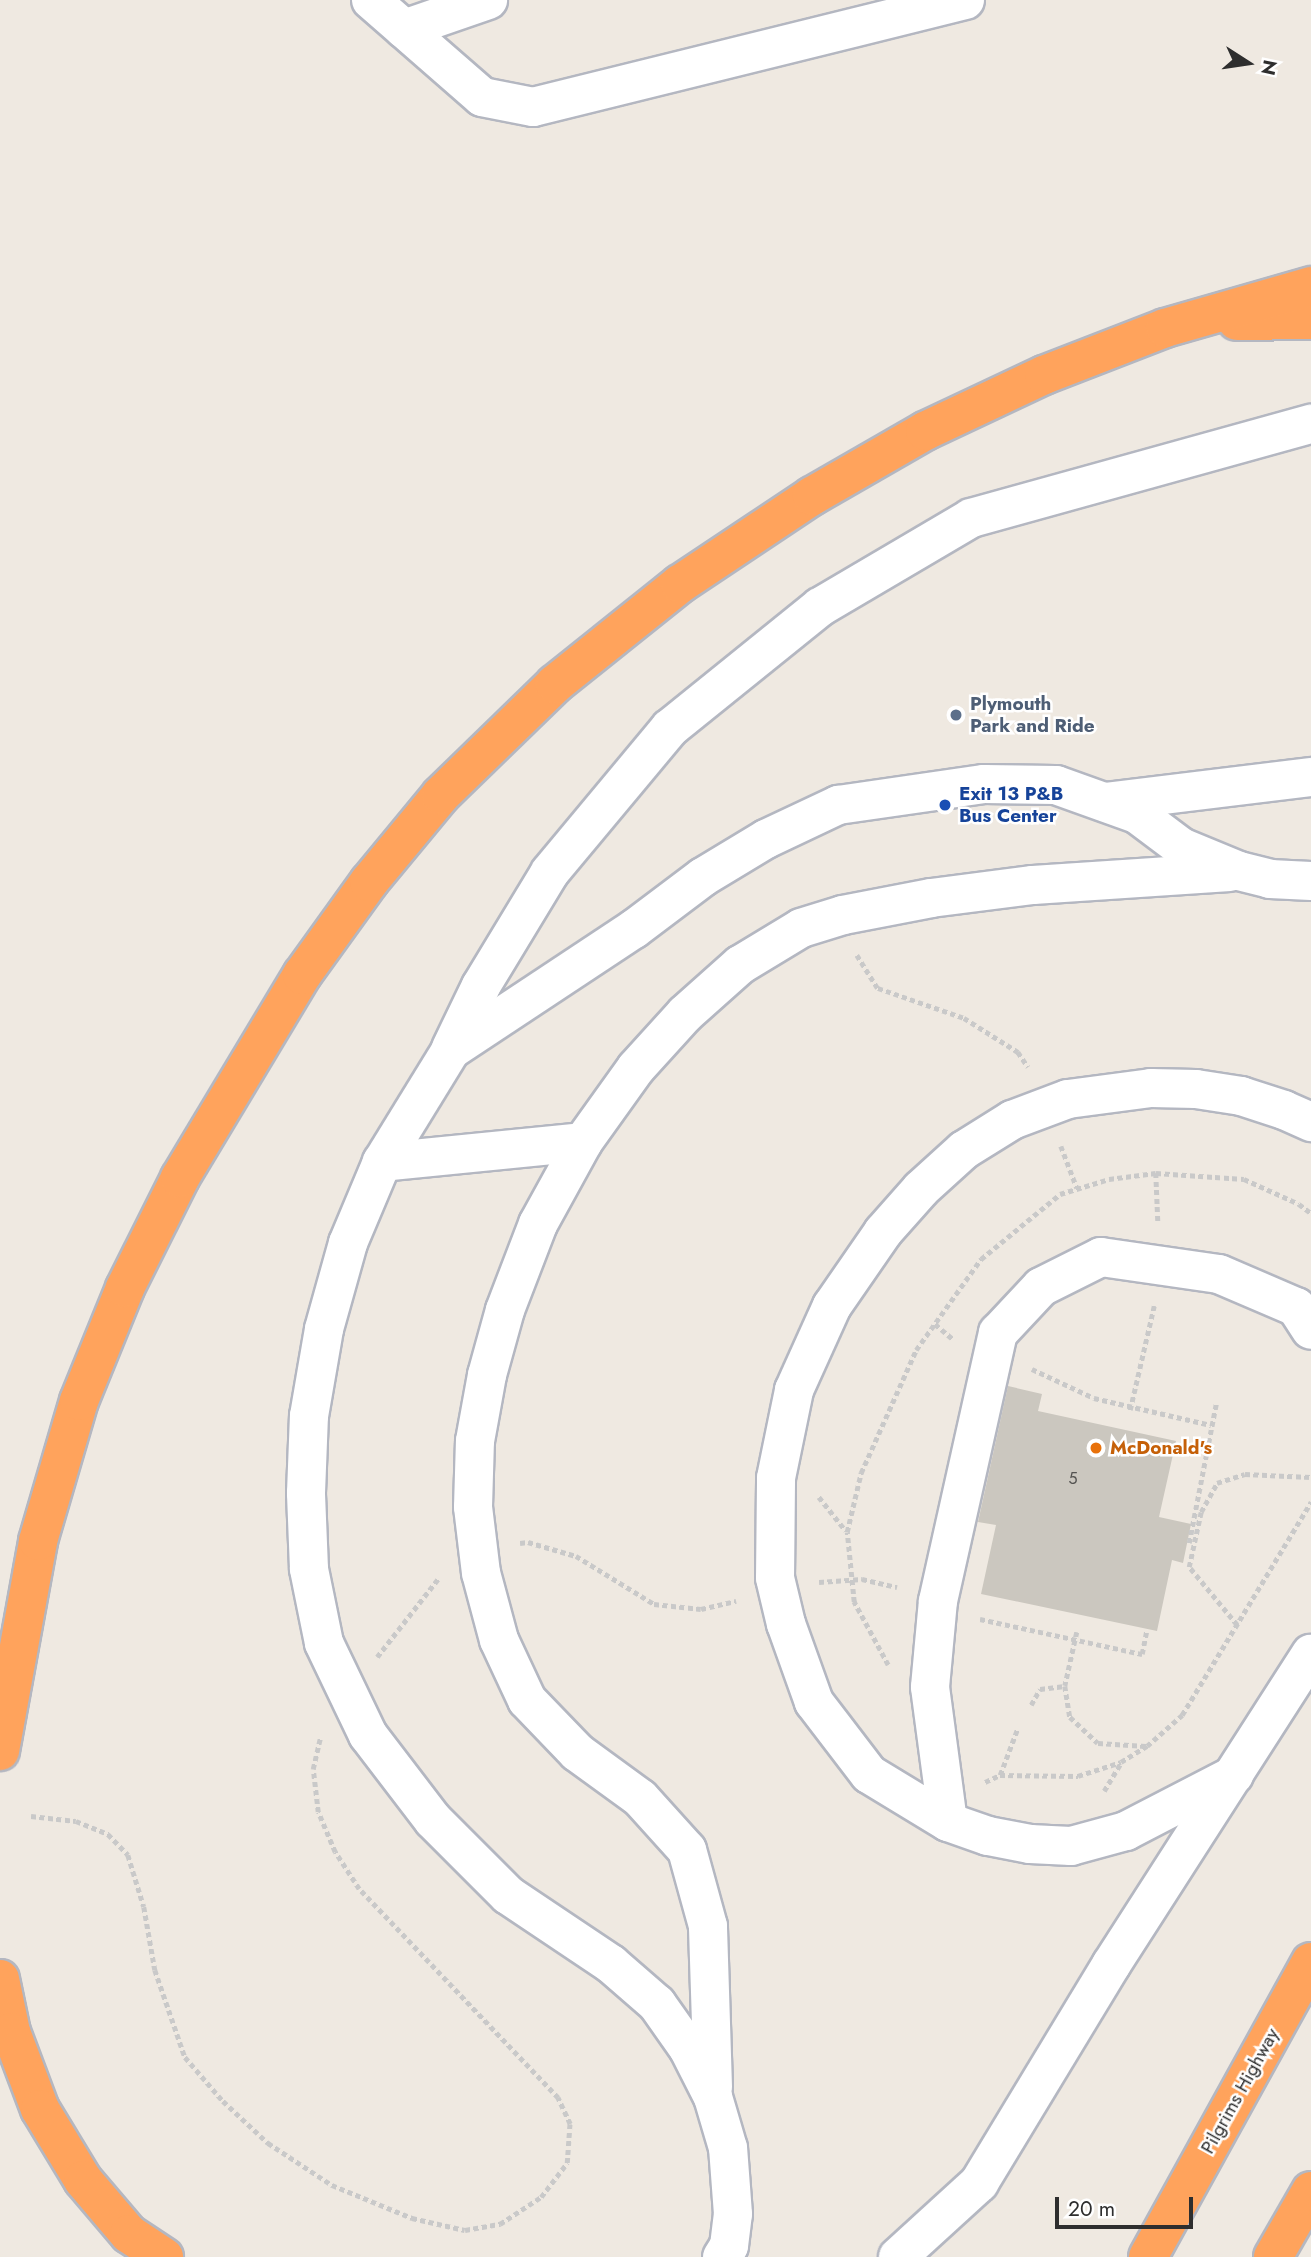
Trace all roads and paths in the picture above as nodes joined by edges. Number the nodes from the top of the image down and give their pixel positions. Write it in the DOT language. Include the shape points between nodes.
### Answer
graph roads {
  1 [pos="371,0"];
  2 [pos="488,0"];
  3 [pos="965,0"];
  4 [pos="404,29"];
  5 [pos="1311,286"];
  6 [pos="1311,320"];
  7 [pos="1165,328"];
  8 [pos="1311,424"];
  9 [pos="1311,777"];
  10 [pos="1105,802"];
  11 [pos="1239,871"];
  12 [pos="1311,881"];
  13 [pos="835,918"];
  14 [pos="451,1050"];
  15 [pos="1047,1107"];
  16 [pos="1311,1122"];
  17 [pos="583,1142"];
  18 [pos="382,1162"];
  19 [pos="1077,1188"];
  20 [pos="935,1324"];
  21 [pos="1311,1330"];
  22 [pos="993,1355"];
  23 [pos="1216,1404"];
  24 [pos="1211,1425"];
  25 [pos="1311,1477"];
  26 [pos="817,1494"];
  27 [pos="1311,1502"];
  28 [pos="847,1532"];
  29 [pos="1190,1543"];
  30 [pos="1237,1625"];
  31 [pos="1077,1632"];
  32 [pos="1311,1654"];
  33 [pos="1065,1686"];
  34 [pos="1031,1705"];
  35 [pos="1017,1730"];
  36 [pos="1147,1746"];
  37 [pos="0,1751"];
  38 [pos="1000,1775"];
  39 [pos="1234,1775"];
  40 [pos="984,1783"];
  41 [pos="948,1822"];
  42 [pos="1311,1962"];
  43 [pos="0,1979"];
  44 [pos="713,2097"];
  45 [pos="1311,2192"];
  46 [pos="164,2257"];
  47 [pos="722,2257"];
  48 [pos="898,2257"];
  49 [pos="1148,2257"];
  50 [pos="1273,2257"];
  1 -- 4 [label="lane"];
  2 -- 4 [label="lane"];
  3 -- 4 [label="lane" via="533,107 482,97"];
  5 -- 7 [label="highway"];
  6 -- 7 [label="highway" via="1254,319"];
  7 -- 37 [label="highway" via="1044,375 925,431 812,496 680,584 555,684 441,795 369,882 302,975 242,1071 180,1178 125,1288 79,1401 38,1541"];
  8 -- 14 [label="lane" via="971,518 820,607 670,728 550,872 481,986"];
  9 -- 10 [label="lane"];
  10 -- 11 [label="lane" via="1137,814 1181,847"];
  10 -- 14 [label="lane" via="1056,785 984,784 838,805 766,839 703,877"];
  11 -- 12 [label="lane" via="1270,879"];
  11 -- 13 [label="lane" via="1033,885 931,898"];
  13 -- 15 [label="path" via="878,988 964,1018 1018,1052"];
  13 -- 17 [label="lane" via="801,928 740,965 685,1014 636,1068"];
  14 -- 18 [label="lane"];
  15 -- 16 [label="lane" via="1103,1092 1196,1089 1241,1096"];
  15 -- 19 [label="path"];
  15 -- 41 [label="lane" via="1012,1120 964,1150 883,1232 832,1306 794,1390 776,1478 775,1578 814,1702 869,1774"];
  17 -- 18 [label="lane"];
  17 -- 44 [label="lane" via="538,1224 505,1310 475,1441 472,1507 481,1573 499,1640 527,1700 577,1752 640,1798 687,1850 708,1926"];
  18 -- 44 [label="lane" via="348,1243 327,1317 309,1416 309,1570 324,1643 368,1735 433,1820 508,1895 611,1964 657,2004 688,2048"];
  20 -- 22 [label="path" via="962,1346"];
  21 -- 22 [label="lane" via="1297,1307 1219,1274 1101,1257 1041,1287 998,1333"];
  22 -- 24 [label="path" via="1094,1398"];
  22 -- 41 [label="lane" via="936,1614 930,1687"];
  23 -- 24 [label="path"];
  24 -- 29 [label="path"];
  25 -- 29 [label="path" via="1245,1474 1217,1483"];
  26 -- 28 [label="path"];
  27 -- 30 [label="path"];
  29 -- 30 [label="path" via="1189,1567"];
  30 -- 36 [label="path" via="1182,1715"];
  31 -- 33 [label="path"];
  32 -- 39 [label="lane"];
  33 -- 34 [label="path" via="1040,1689"];
  33 -- 36 [label="path" via="1070,1717 1098,1742"];
  35 -- 38 [label="path"];
  36 -- 38 [label="path" via="1121,1762 1078,1776"];
  38 -- 40 [label="path"];
  39 -- 41 [label="lane" via="1126,1831 1071,1846 988,1836"];
  39 -- 48 [label="lane" via="1111,1965 979,2183"];
  42 -- 49 [label="highway, Pilgrims Highway"];
  43 -- 46 [label="highway" via="11,2032 47,2120 83,2180 129,2234"];
  44 -- 47 [label="lane" via="733,2181 729,2246"];
  45 -- 50 [label="highway"];
}
